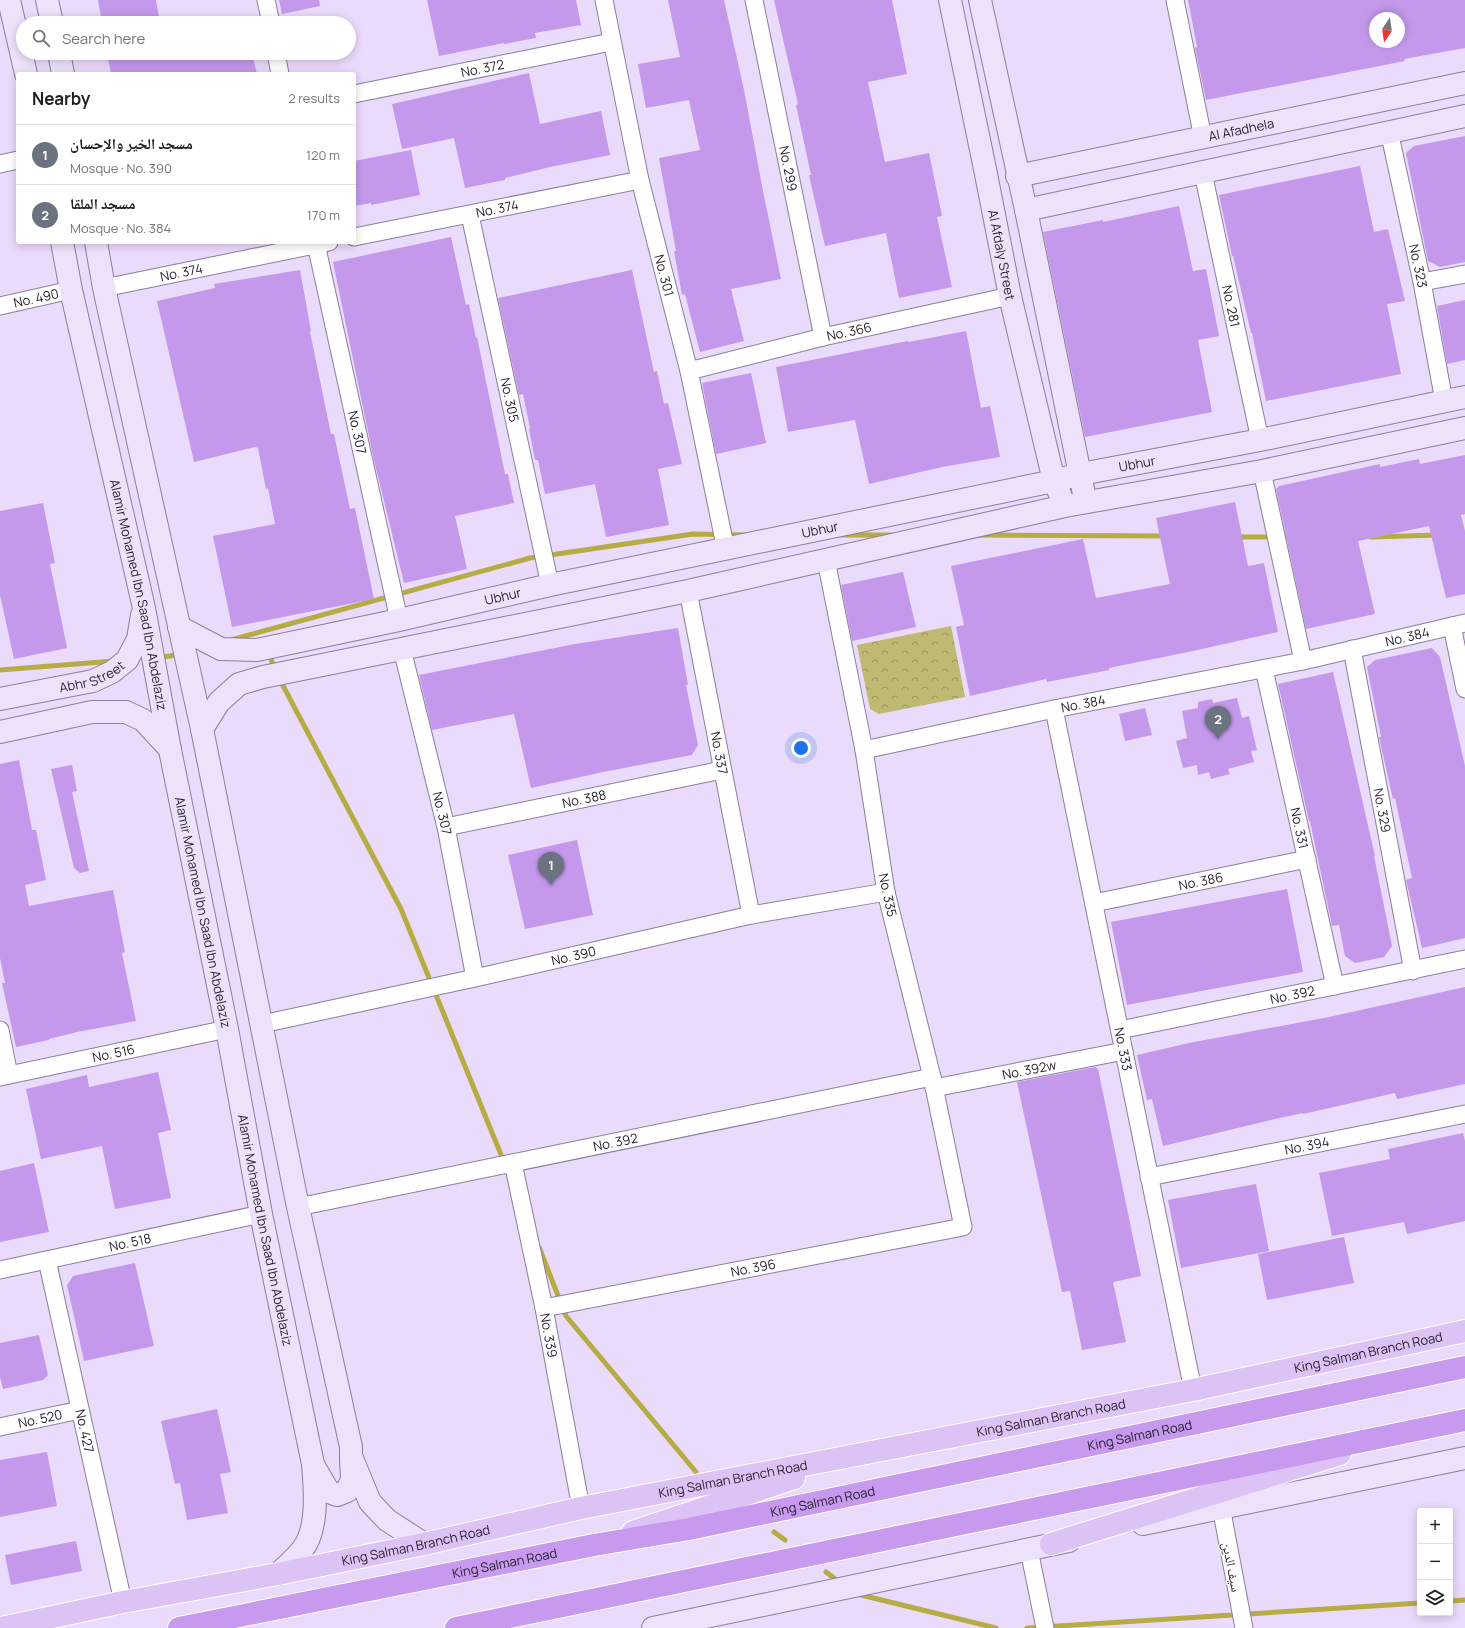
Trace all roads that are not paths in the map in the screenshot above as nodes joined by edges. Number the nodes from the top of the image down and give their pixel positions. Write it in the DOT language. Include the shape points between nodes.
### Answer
graph roads {
  1 [pos="9,0"];
  2 [pos="47,0"];
  3 [pos="266,0"];
  4 [pos="604,0"];
  5 [pos="754,0"];
  6 [pos="950,0"];
  7 [pos="980,0"];
  8 [pos="1175,0"];
  9 [pos="50,16"];
  10 [pos="269,16"];
  11 [pos="16,30"];
  12 [pos="612,42"];
  13 [pos="23,60"];
  14 [pos="60,60"];
  15 [pos="277,60"];
  16 [pos="26,72"];
  17 [pos="63,72"];
  18 [pos="280,72"];
  19 [pos="1465,83"];
  20 [pos="356,94"];
  21 [pos="1465,116"];
  22 [pos="1389,131"];
  23 [pos="1203,138"];
  24 [pos="16,160"];
  25 [pos="0,164"];
  26 [pos="1203,173"];
  27 [pos="1018,176"];
  28 [pos="640,180"];
  29 [pos="1026,210"];
  30 [pos="470,215"];
  31 [pos="356,237"];
  32 [pos="62,244"];
  33 [pos="96,244"];
  34 [pos="317,244"];
  35 [pos="322,244"];
  36 [pos="1465,274"];
  37 [pos="1422,282"];
  38 [pos="104,288"];
  39 [pos="71,290"];
  40 [pos="1010,296"];
  41 [pos="0,306"];
  42 [pos="823,337"];
  43 [pos="689,371"];
  44 [pos="1455,399"];
  45 [pos="1465,428"];
  46 [pos="1260,440"];
  47 [pos="1262,471"];
  48 [pos="1081,474"];
  49 [pos="1054,482"];
  50 [pos="1075,504"];
  51 [pos="726,550"];
  52 [pos="826,560"];
  53 [pos="550,585"];
  54 [pos="688,591"];
  55 [pos="144,608"];
  56 [pos="399,620"];
  57 [pos="1459,625"];
  58 [pos="179,627"];
  59 [pos="1352,649"];
  60 [pos="257,650"];
  61 [pos="402,650"];
  62 [pos="1303,661"];
  63 [pos="1264,669"];
  64 [pos="262,677"];
  65 [pos="66,686"];
  66 [pos="1465,688"];
  67 [pos="0,698"];
  68 [pos="1054,709"];
  69 [pos="74,716"];
  70 [pos="202,729"];
  71 [pos="0,732"];
  72 [pos="170,750"];
  73 [pos="864,750"];
  74 [pos="722,770"];
  75 [pos="446,827"];
  76 [pos="1307,859"];
  77 [pos="886,892"];
  78 [pos="1094,903"];
  79 [pos="751,916"];
  80 [pos="1465,959"];
  81 [pos="1413,971"];
  82 [pos="475,978"];
  83 [pos="1335,986"];
  84 [pos="262,1024"];
  85 [pos="227,1029"];
  86 [pos="0,1030"];
  87 [pos="1120,1030"];
  88 [pos="1124,1050"];
  89 [pos="4,1076"];
  90 [pos="933,1083"];
  91 [pos="1465,1114"];
  92 [pos="513,1163"];
  93 [pos="1149,1177"];
  94 [pos="298,1207"];
  95 [pos="261,1214"];
  96 [pos="963,1227"];
  97 [pos="47,1260"];
  98 [pos="0,1270"];
  99 [pos="544,1308"];
  100 [pos="1465,1331"];
  101 [pos="1465,1367"];
  102 [pos="1193,1390"];
  103 [pos="80,1410"];
  104 [pos="1465,1420"];
  105 [pos="0,1427"];
  106 [pos="1408,1433"];
  107 [pos="877,1450"];
  108 [pos="351,1456"];
  109 [pos="1465,1458"];
  110 [pos="313,1464"];
  111 [pos="1221,1507"];
  112 [pos="581,1508"];
  113 [pos="424,1544"];
  114 [pos="1051,1544"];
  115 [pos="594,1545"];
  116 [pos="1029,1550"];
  117 [pos="278,1574"];
  118 [pos="124,1602"];
  119 [pos="1,1628"];
  120 [pos="179,1628"];
  121 [pos="456,1628"];
  122 [pos="653,1628"];
  123 [pos="1045,1628"];
  124 [pos="1244,1628"];
  1 -- 11 [label="street"];
  2 -- 9 [label="street"];
  3 -- 10 [label="street"];
  4 -- 12 [label="street, No. 301"];
  5 -- 42 [label="street, No. 299"];
  6 -- 40 [label="street, Al Afdaly Street"];
  7 -- 27 [label="street"];
  8 -- 23 [label="street"];
  12 -- 20 [label="street, No. 372"];
  12 -- 28 [label="street, No. 301"];
  13 -- 16 [label="street"];
  14 -- 17 [label="street"];
  15 -- 18 [label="street"];
  19 -- 23 [label="street, Al Afadhela"];
  21 -- 22 [label="street"];
  22 -- 26 [label="street"];
  22 -- 37 [label="street, No. 323"];
  23 -- 27 [label="street, Al Afadhela"];
  24 -- 25 [label="street"];
  26 -- 29 [label="street"];
  26 -- 46 [label="street, No. 281"];
  27 -- 29 [label="street"];
  28 -- 30 [label="street, No. 374"];
  28 -- 43 [label="street, No. 301"];
  29 -- 48 [label="street"];
  30 -- 31 [label="street, No. 374"];
  30 -- 53 [label="street, No. 305"];
  32 -- 39 [label="street, Alamir Mohamed Ibn Saad Ibn Abdelaziz"];
  33 -- 38 [label="street"];
  34 -- 38 [label="street, No. 374"];
  35 -- 56 [label="street, No. 307"];
  36 -- 37 [label="street"];
  37 -- 44 [label="street, No. 323"];
  38 -- 58 [label="street"];
  39 -- 41 [label="street, No. 490"];
  39 -- 55 [label="street, Alamir Mohamed Ibn Saad Ibn Abdelaziz"];
  40 -- 42 [label="street, No. 366"];
  40 -- 49 [label="street, Al Afdaly Street"];
  42 -- 43 [label="street, No. 366"];
  43 -- 51 [label="street, No. 301"];
  44 -- 46 [label="street, Ubhur"];
  45 -- 47 [label="street"];
  46 -- 48 [label="street, Ubhur"];
  47 -- 50 [label="street"];
  47 -- 62 [label="street"];
  48 -- 49 [label="street, Ubhur"];
  48 -- 50 [label="street"];
  49 -- 50 [label="street, Al Afdaly Street"];
  49 -- 51 [label="street, Ubhur"];
  50 -- 52 [label="street"];
  51 -- 53 [label="street, Ubhur"];
  52 -- 54 [label="street"];
  52 -- 73 [label="street, No. 335"];
  53 -- 56 [label="street, Ubhur"];
  54 -- 61 [label="street"];
  54 -- 74 [label="street, No. 337"];
  55 -- 65 [label="street, Abhr Street" via="138,639 127,660 112,672 93,681"];
  55 -- 72 [label="street, Alamir Mohamed Ibn Saad Ibn Abdelaziz"];
  56 -- 60 [label="street, Ubhur"];
  57 -- 59 [label="street, No. 384"];
  57 -- 66 [label="street"];
  58 -- 60 [label="street, Ubhur" via="221,649"];
  58 -- 70 [label="street"];
  59 -- 62 [label="street, No. 384"];
  59 -- 81 [label="street, No. 329"];
  60 -- 64 [label="street"];
  61 -- 64 [label="street"];
  61 -- 75 [label="street, No. 307"];
  62 -- 63 [label="street, No. 384"];
  63 -- 68 [label="street, No. 384"];
  63 -- 76 [label="street, No. 331"];
  64 -- 70 [label="street" via="238,684 219,702"];
  65 -- 67 [label="street, Abhr Street"];
  65 -- 69 [label="street" via="75,688 86,701 83,710"];
  68 -- 73 [label="street, No. 384"];
  68 -- 78 [label="street, No. 333"];
  69 -- 71 [label="street"];
  69 -- 72 [label="street" via="92,712 126,712 143,720"];
  70 -- 84 [label="street"];
  72 -- 85 [label="street, Alamir Mohamed Ibn Saad Ibn Abdelaziz"];
  73 -- 77 [label="street, No. 335"];
  74 -- 75 [label="street, No. 388"];
  74 -- 79 [label="street, No. 337"];
  75 -- 82 [label="street, No. 307"];
  76 -- 78 [label="street, No. 386"];
  76 -- 83 [label="street, No. 331"];
  77 -- 79 [label="street, No. 390"];
  77 -- 90 [label="street, No. 335"];
  78 -- 87 [label="street, No. 333"];
  79 -- 82 [label="street, No. 390"];
  80 -- 81 [label="street, No. 392"];
  81 -- 83 [label="street, No. 392"];
  82 -- 84 [label="street, No. 390"];
  83 -- 87 [label="street, No. 392"];
  84 -- 94 [label="street"];
  85 -- 89 [label="street, No. 516"];
  85 -- 95 [label="street, Alamir Mohamed Ibn Saad Ibn Abdelaziz"];
  86 -- 89 [label="street"];
  87 -- 88 [label="street, No. 333"];
  88 -- 90 [label="street, No. 392w"];
  88 -- 93 [label="street, No. 333"];
  90 -- 92 [label="street, No. 392"];
  90 -- 96 [label="street, No. 335"];
  91 -- 93 [label="street, No. 394"];
  92 -- 94 [label="street, No. 392"];
  92 -- 99 [label="street, No. 339"];
  93 -- 102 [label="street, No. 333"];
  94 -- 108 [label="street"];
  95 -- 97 [label="street, No. 518"];
  95 -- 110 [label="street, Alamir Mohamed Ibn Saad Ibn Abdelaziz"];
  96 -- 99 [label="street, No. 396"];
  97 -- 98 [label="street, No. 518"];
  97 -- 103 [label="street, No. 427"];
  99 -- 112 [label="street, No. 339"];
  100 -- 102 [label="main road, King Salman Branch Road"];
  101 -- 115 [label="highway, King Salman Road" via="689,1529"];
  102 -- 107 [label="main road, King Salman Branch Road"];
  103 -- 105 [label="street, No. 520"];
  103 -- 118 [label="street, No. 427"];
  104 -- 106 [label="highway"];
  106 -- 114 [label="main road"];
  106 -- 121 [label="highway"];
  107 -- 112 [label="main road, King Salman Branch Road"];
  107 -- 115 [label="main road"];
  108 -- 110 [label="street" via="352,1479 347,1491 337,1495 329,1492"];
  108 -- 113 [label="street" via="370,1502 387,1520"];
  109 -- 111 [label="street"];
  110 -- 117 [label="street, Alamir Mohamed Ibn Saad Ibn Abdelaziz" via="316,1504 310,1534 303,1549"];
  111 -- 114 [label="street"];
  111 -- 124 [label="street, سيف الدين"];
  112 -- 113 [label="main road, King Salman Branch Road"];
  113 -- 117 [label="main road, King Salman Branch Road"];
  114 -- 116 [label="street"];
  115 -- 120 [label="highway, King Salman Road"];
  116 -- 122 [label="street"];
  116 -- 123 [label="street"];
  117 -- 118 [label="main road, King Salman Branch Road"];
  118 -- 119 [label="main road, King Salman Branch Road"];
}
